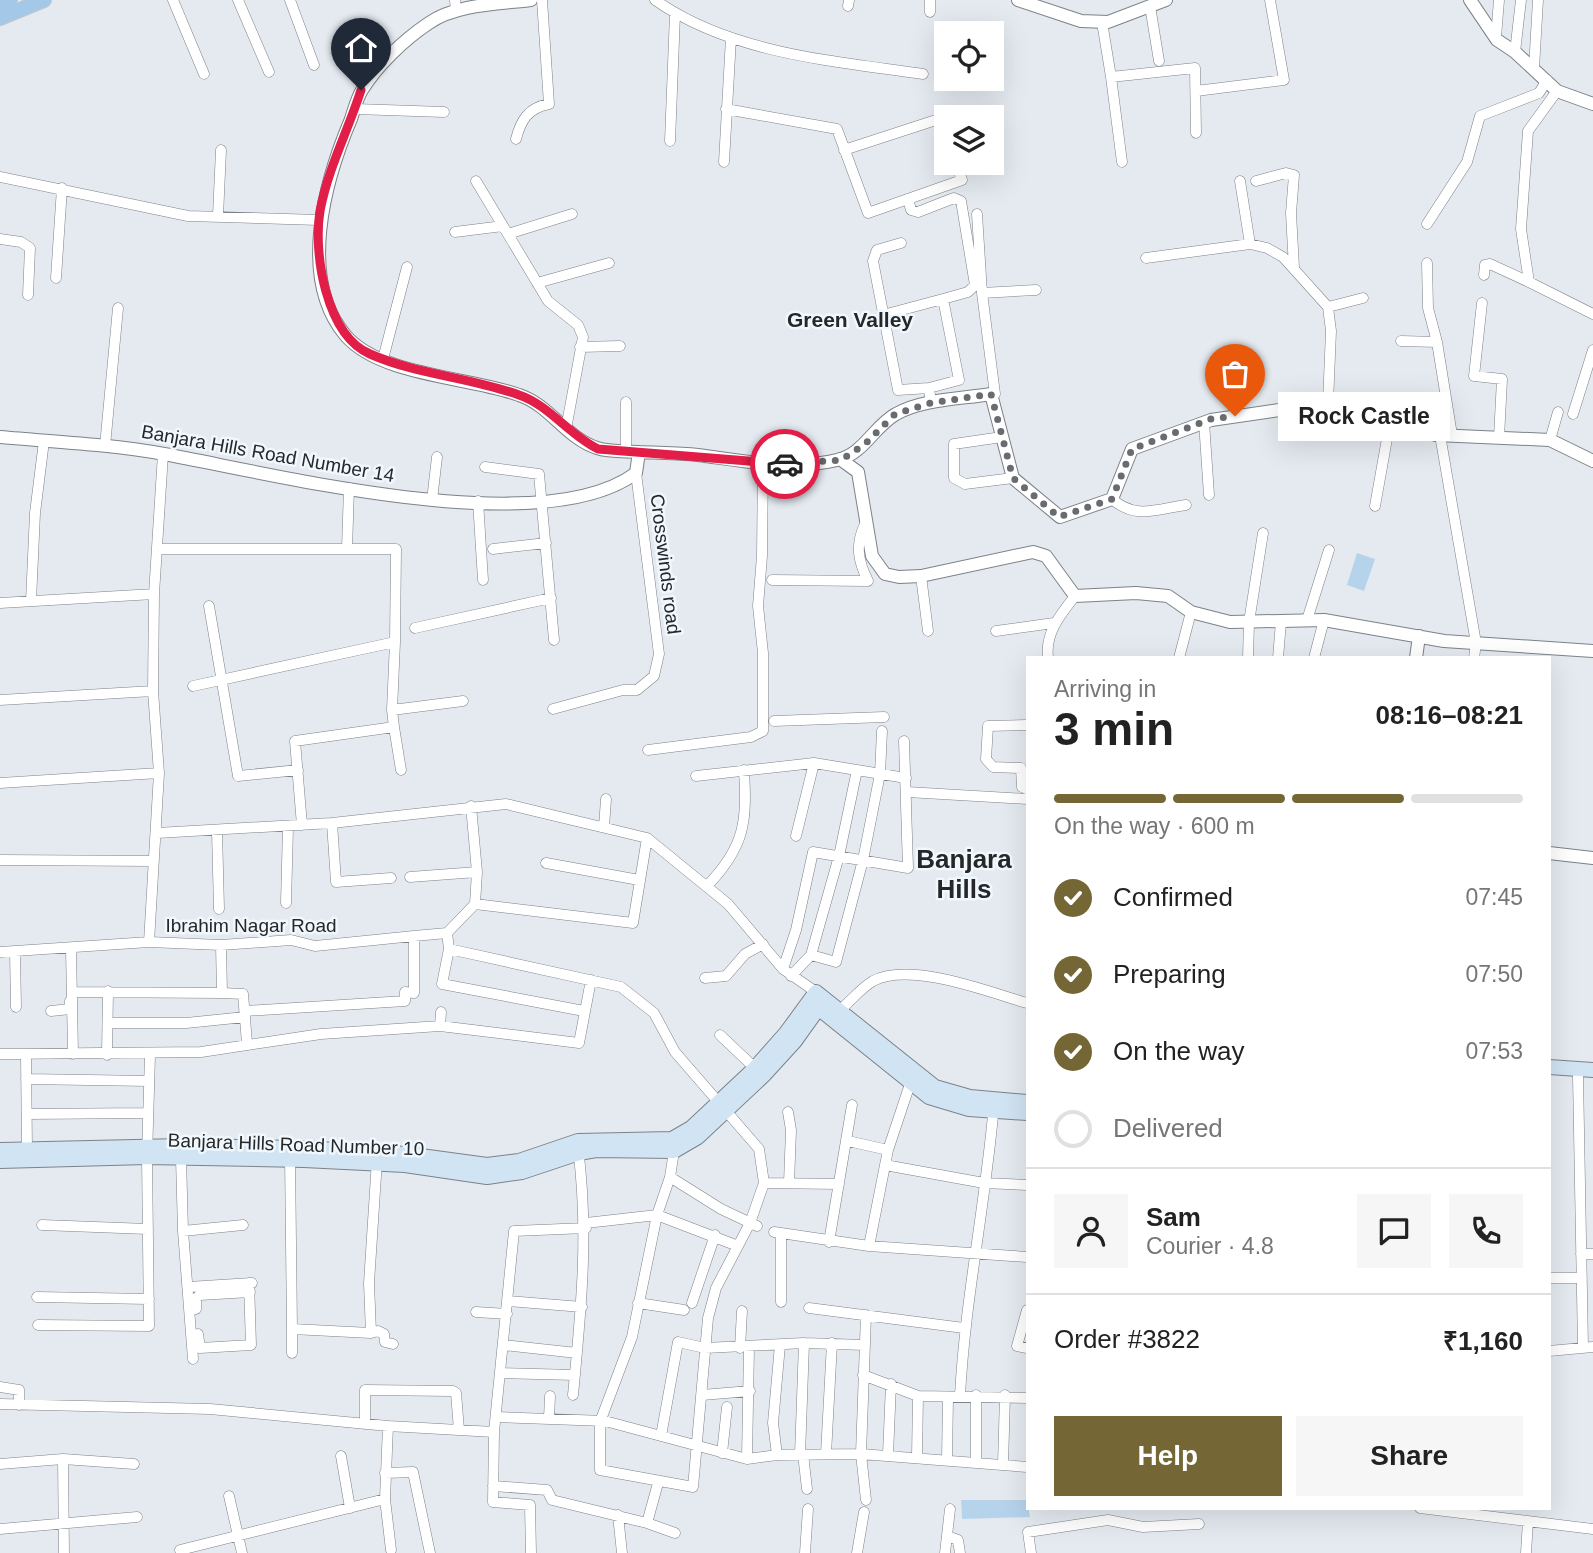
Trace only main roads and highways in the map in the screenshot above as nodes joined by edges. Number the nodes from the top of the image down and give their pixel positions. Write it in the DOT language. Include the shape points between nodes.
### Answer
graph roads {
  1 [pos="10,0"];
  2 [pos="44,0"];
  3 [pos="0,4"];
  4 [pos="22,4"];
  5 [pos="0,18"];
  6 [pos="818,1000"];
  7 [pos="1551,1067"];
  8 [pos="1593,1070"];
  9 [pos="1551,1075"];
  10 [pos="1586,1076"];
  11 [pos="1026,1102"];
  12 [pos="994,1104"];
  13 [pos="723,1106"];
  14 [pos="1026,1113"];
  15 [pos="578,1147"];
  16 [pos="0,1150"];
  17 [pos="147,1152"];
  18 [pos="290,1154"];
  19 [pos="0,1161"];
  1 -- 3 [label="main road"];
  2 -- 4 [label="main road"];
  4 -- 5 [label="main road"];
  6 -- 12 [label="main road" via="841,1010 934,1087"];
  6 -- 12 [label="main road" via="910,1084 949,1105"];
  6 -- 13 [label="main road, Banjara Hills Road Number 10" via="759,1072"];
  7 -- 8 [label="main road"];
  9 -- 10 [label="main road"];
  11 -- 12 [label="main road"];
  12 -- 14 [label="main road"];
  13 -- 15 [label="main road, Banjara Hills Road Number 10" via="672,1139"];
  13 -- 15 [label="main road, Banjara Hills Road Number 10" via="686,1146 674,1150"];
  15 -- 18 [label="main road, Banjara Hills Road Number 10" via="503,1165"];
  16 -- 17 [label="main road, Banjara Hills Road Number 10"];
  17 -- 18 [label="main road, Banjara Hills Road Number 10"];
  17 -- 18 [label="main road, Banjara Hills Road Number 10" via="181,1158"];
  17 -- 19 [label="main road, Banjara Hills Road Number 10"];
}
